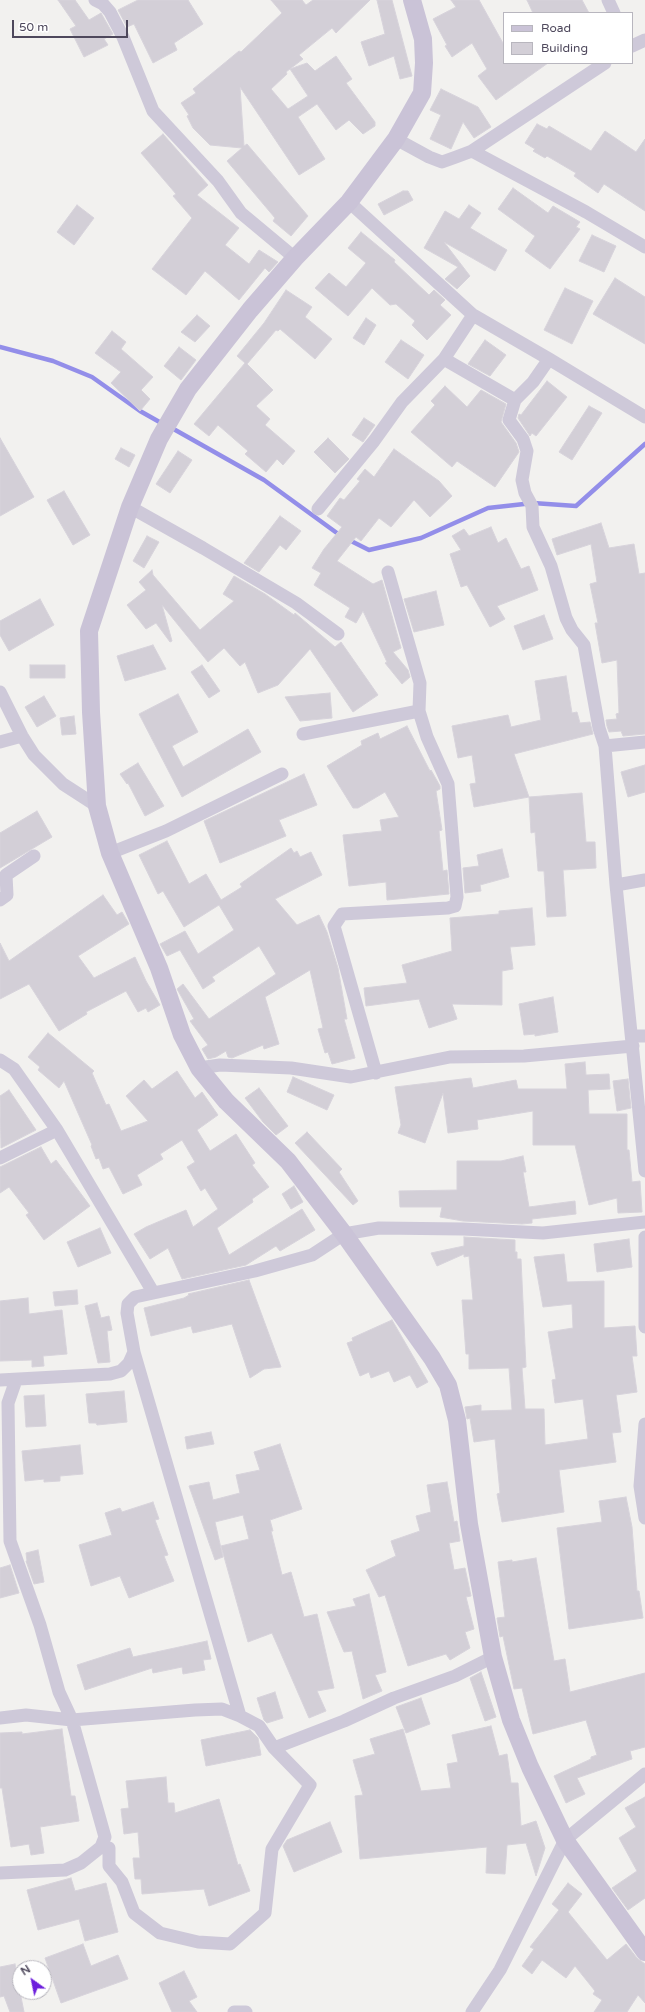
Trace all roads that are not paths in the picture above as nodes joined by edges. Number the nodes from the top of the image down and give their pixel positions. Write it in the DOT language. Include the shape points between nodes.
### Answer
graph roads {
  1 [pos="95,0"];
  2 [pos="412,0"];
  3 [pos="608,0"];
  4 [pos="614,12"];
  5 [pos="645,40"];
  6 [pos="633,46"];
  7 [pos="603,64"];
  8 [pos="396,139"];
  9 [pos="472,151"];
  10 [pos="349,202"];
  11 [pos="645,247"];
  12 [pos="296,258"];
  13 [pos="473,315"];
  14 [pos="444,359"];
  15 [pos="549,359"];
  16 [pos="515,400"];
  17 [pos="645,417"];
  18 [pos="130,507"];
  19 [pos="318,509"];
  20 [pos="388,572"];
  21 [pos="338,634"];
  22 [pos="0,692"];
  23 [pos="419,711"];
  24 [pos="303,734"];
  25 [pos="22,736"];
  26 [pos="0,742"];
  27 [pos="645,742"];
  28 [pos="605,746"];
  29 [pos="282,774"];
  30 [pos="97,806"];
  31 [pos="110,853"];
  32 [pos="34,856"];
  33 [pos="645,880"];
  34 [pos="616,885"];
  35 [pos="0,900"];
  36 [pos="645,1036"];
  37 [pos="632,1041"];
  38 [pos="0,1060"];
  39 [pos="199,1068"];
  40 [pos="376,1073"];
  41 [pos="57,1130"];
  42 [pos="0,1158"];
  43 [pos="645,1171"];
  44 [pos="645,1222"];
  45 [pos="344,1234"];
  46 [pos="645,1237"];
  47 [pos="153,1292"];
  48 [pos="645,1327"];
  49 [pos="134,1352"];
  50 [pos="0,1380"];
  51 [pos="16,1380"];
  52 [pos="645,1424"];
  53 [pos="645,1518"];
  54 [pos="5,1542"];
  55 [pos="493,1657"];
  56 [pos="240,1716"];
  57 [pos="0,1718"];
  58 [pos="72,1720"];
  59 [pos="274,1748"];
  60 [pos="645,1774"];
  61 [pos="565,1840"];
  62 [pos="101,1847"];
  63 [pos="0,1873"];
  64 [pos="645,1952"];
  65 [pos="234,2012"];
  66 [pos="246,2012"];
  67 [pos="472,2012"];
  1 -- 12 [label="street" via="110,12 153,111 218,180 241,213"];
  2 -- 8 [label="street" via="423,39 422,93"];
  3 -- 4 [label="street"];
  5 -- 6 [label="street"];
  7 -- 9 [label="street"];
  8 -- 9 [label="street" via="442,162"];
  8 -- 10 [label="street"];
  9 -- 11 [label="street"];
  10 -- 12 [label="street"];
  10 -- 13 [label="street"];
  12 -- 18 [label="street" via="250,310 188,389 163,432"];
  13 -- 14 [label="street"];
  13 -- 15 [label="street"];
  14 -- 16 [label="street"];
  14 -- 19 [label="street" via="402,402 374,441"];
  15 -- 16 [label="street" via="533,382"];
  15 -- 17 [label="street"];
  16 -- 28 [label="street" via="510,420 527,451 522,480 532,510 533,526 552,566 566,618 584,645 599,728"];
  18 -- 21 [label="street" via="296,603"];
  18 -- 30 [label="street" via="89,631"];
  20 -- 23 [label="street" via="420,683"];
  22 -- 25 [label="street"];
  23 -- 24 [label="street"];
  23 -- 40 [label="street" via="427,737 448,784 457,897 454,906 448,908 342,914 334,926"];
  25 -- 26 [label="street"];
  25 -- 30 [label="street" via="34,754 63,784"];
  27 -- 28 [label="street"];
  28 -- 34 [label="street"];
  29 -- 31 [label="street" via="166,831"];
  30 -- 31 [label="street"];
  31 -- 39 [label="street" via="159,968 182,1035"];
  32 -- 35 [label="street" via="6,875 7,895"];
  33 -- 34 [label="street"];
  34 -- 37 [label="street"];
  36 -- 37 [label="street"];
  37 -- 40 [label="street" via="524,1056 450,1058"];
  37 -- 43 [label="street"];
  38 -- 41 [label="street" via="14,1069"];
  39 -- 40 [label="street" via="220,1065 291,1068 351,1077"];
  39 -- 45 [label="street" via="226,1101 288,1161"];
  41 -- 42 [label="street"];
  41 -- 47 [label="street"];
  44 -- 45 [label="street" via="543,1233 462,1228 379,1228"];
  45 -- 47 [label="street" via="312,1255 255,1271"];
  45 -- 55 [label="street" via="432,1358 448,1385 457,1420 469,1524"];
  46 -- 48 [label="street"];
  47 -- 49 [label="street" via="135,1297 128,1304 127,1313"];
  49 -- 51 [label="street" via="121,1371 110,1374"];
  49 -- 56 [label="street"];
  50 -- 51 [label="street"];
  51 -- 54 [label="street" via="8,1402"];
  52 -- 53 [label="street" via="640,1486"];
  54 -- 58 [label="street" via="40,1625 59,1692"];
  55 -- 59 [label="street" via="455,1676 394,1698 344,1722"];
  55 -- 61 [label="street" via="511,1720"];
  56 -- 58 [label="street" via="222,1709"];
  56 -- 59 [label="street" via="259,1726"];
  57 -- 58 [label="street" via="26,1715"];
  58 -- 62 [label="street" via="104,1837"];
  59 -- 62 [label="street" via="310,1785 272,1849 265,1913 230,1944 198,1942 160,1933 134,1913 122,1882 109,1866 109,1848"];
  60 -- 61 [label="street"];
  61 -- 64 [label="street"];
  61 -- 67 [label="street" via="500,1970"];
  62 -- 63 [label="street" via="81,1863 65,1870"];
  65 -- 66 [label="street"];
}
